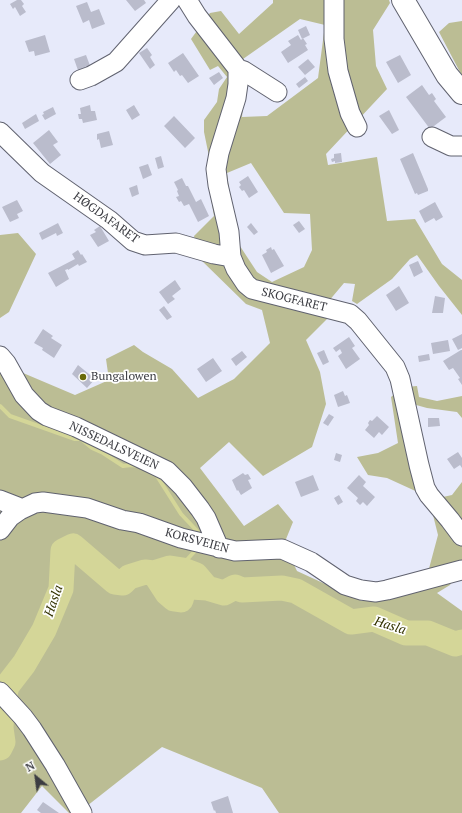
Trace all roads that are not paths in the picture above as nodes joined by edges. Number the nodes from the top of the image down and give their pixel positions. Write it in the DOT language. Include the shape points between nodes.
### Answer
graph roads {
  1 [pos="171,0"];
  2 [pos="187,0"];
  3 [pos="334,0"];
  4 [pos="403,0"];
  5 [pos="238,69"];
  6 [pos="80,80"];
  7 [pos="277,92"];
  8 [pos="462,93"];
  9 [pos="357,127"];
  10 [pos="0,132"];
  11 [pos="432,137"];
  12 [pos="462,146"];
  13 [pos="223,256"];
  14 [pos="0,356"];
  15 [pos="0,500"];
  16 [pos="20,510"];
  17 [pos="0,530"];
  18 [pos="462,536"];
  19 [pos="219,548"];
  20 [pos="462,570"];
  21 [pos="4,697"];
  22 [pos="82,813"];
  1 -- 6 [label="street" via="116,62"];
  2 -- 5 [label="street"];
  3 -- 9 [label="street" via="334,39 338,72 350,113"];
  4 -- 8 [label="main road" via="447,75"];
  5 -- 7 [label="street"];
  5 -- 13 [label="street, SKOGFARET" via="236,98 216,169 229,232"];
  10 -- 13 [label="street, HØGDAFARET" via="42,172 109,220 133,241 145,245 176,243"];
  11 -- 12 [label="street" via="451,146"];
  13 -- 18 [label="street, SKOGFARET" via="252,289 350,314 368,332 395,367 400,379 425,488"];
  14 -- 19 [label="street, NISSEDALSVEIEN" via="24,395 39,411 167,471 200,509"];
  15 -- 16 [label="street"];
  16 -- 17 [label="street, KORSVEIEN" via="10,517"];
  16 -- 19 [label="street, KORSVEIEN" via="43,502 87,508"];
  19 -- 20 [label="street, KORSVEIEN" via="235,551 286,550 311,562 345,585 370,592 387,590"];
  21 -- 22 [label="street" via="32,729"];
}
